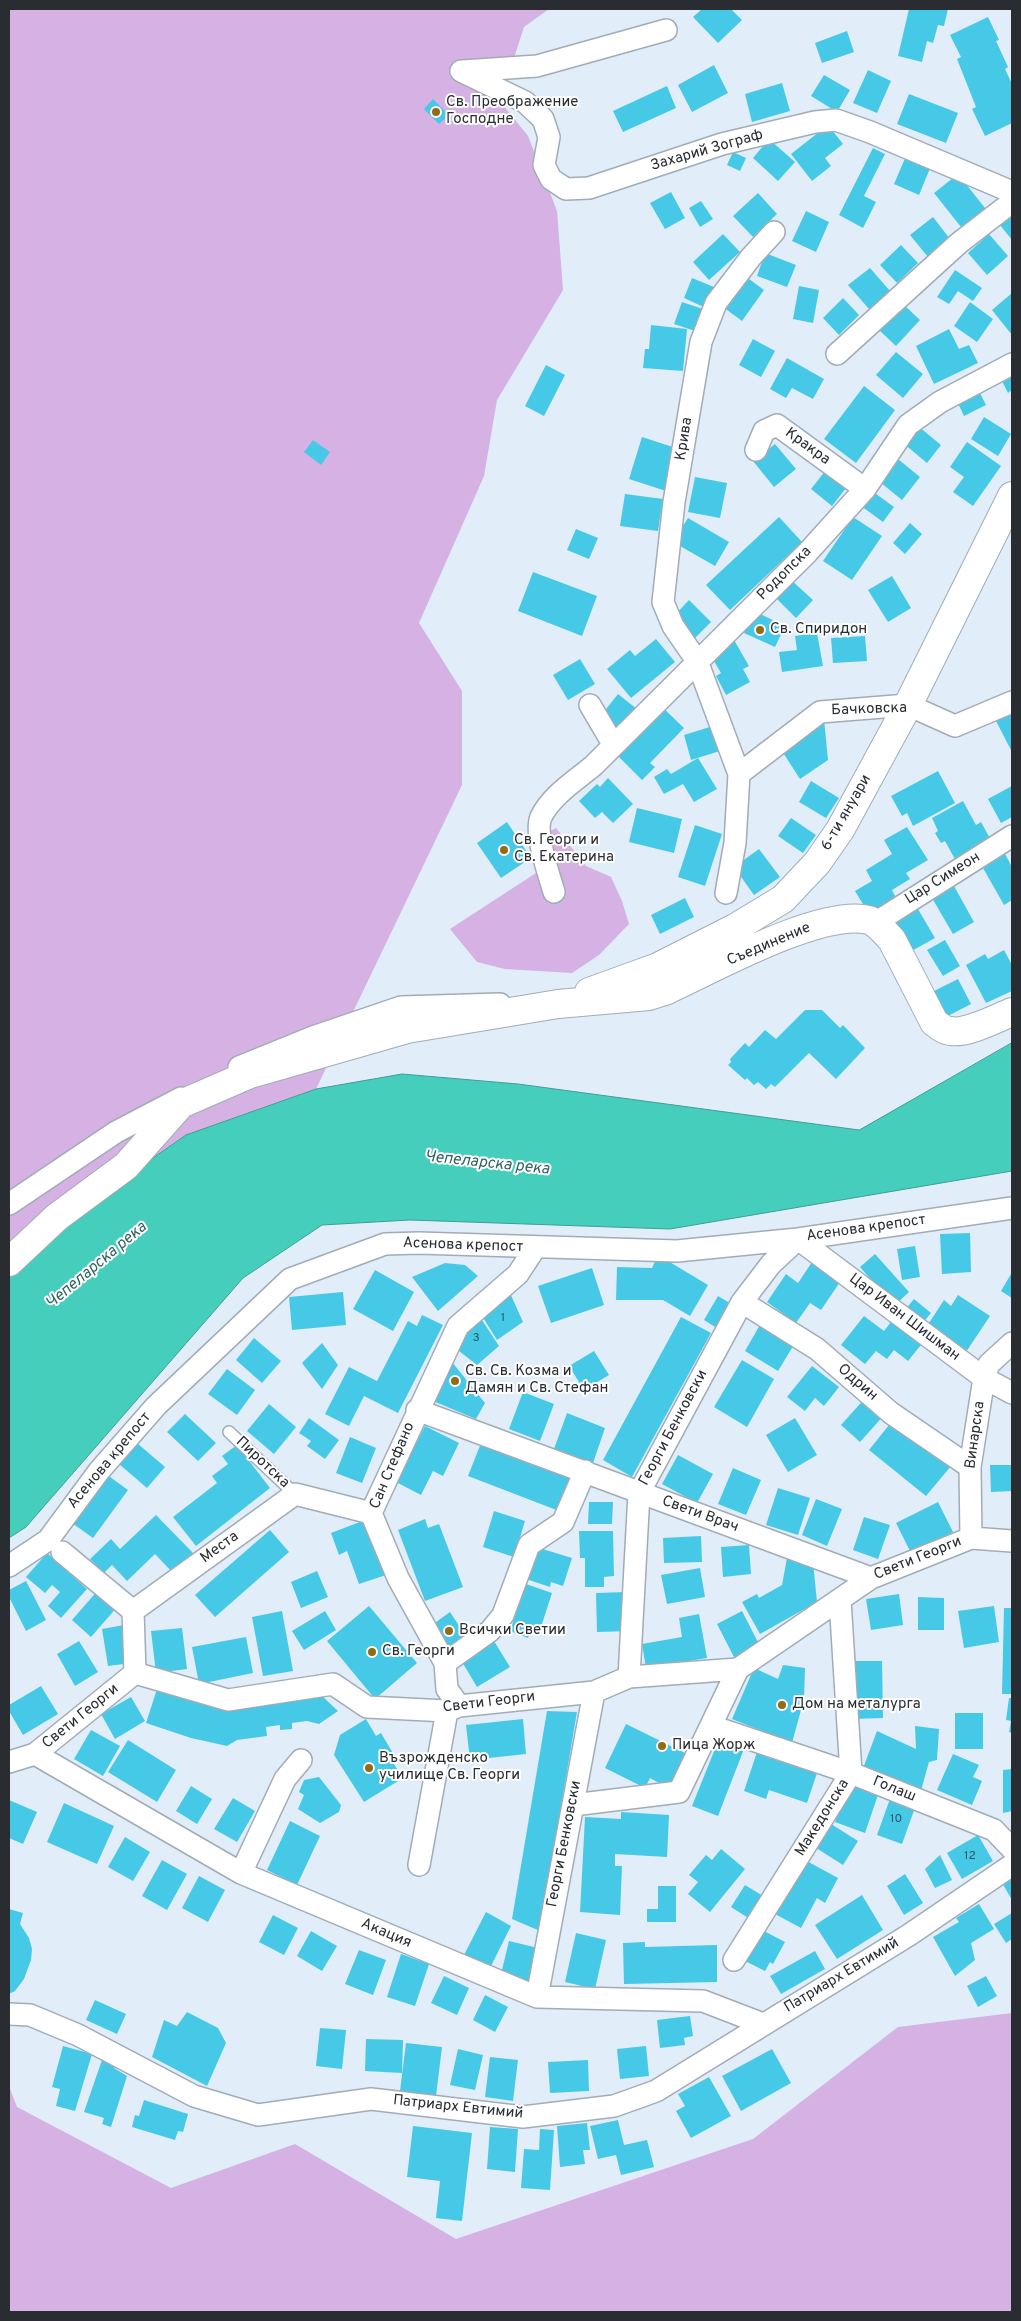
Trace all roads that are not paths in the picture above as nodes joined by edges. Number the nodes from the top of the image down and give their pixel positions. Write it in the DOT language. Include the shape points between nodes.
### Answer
graph roads {
  1 [pos="666,30"];
  2 [pos="1012,192"];
  3 [pos="1012,202"];
  4 [pos="774,232"];
  5 [pos="837,354"];
  6 [pos="1012,364"];
  7 [pos="756,450"];
  8 [pos="865,489"];
  9 [pos="1012,496"];
  10 [pos="697,661"];
  11 [pos="1012,702"];
  12 [pos="590,705"];
  13 [pos="908,705"];
  14 [pos="613,744"];
  15 [pos="739,774"];
  16 [pos="1012,836"];
  17 [pos="554,892"];
  18 [pos="726,893"];
  19 [pos="875,923"];
  20 [pos="558,1004"];
  21 [pos="1012,1012"];
  22 [pos="9,1204"];
  23 [pos="1012,1208"];
  24 [pos="798,1239"];
  25 [pos="536,1248"];
  26 [pos="9,1262"];
  27 [pos="742,1302"];
  28 [pos="1012,1342"];
  29 [pos="984,1378"];
  30 [pos="1012,1392"];
  31 [pos="417,1410"];
  32 [pos="229,1432"];
  33 [pos="970,1467"];
  34 [pos="584,1471"];
  35 [pos="639,1493"];
  36 [pos="295,1494"];
  37 [pos="371,1513"];
  38 [pos="971,1538"];
  39 [pos="1012,1541"];
  40 [pos="62,1552"];
  41 [pos="9,1566"];
  42 [pos="870,1578"];
  43 [pos="840,1600"];
  44 [pos="133,1612"];
  45 [pos="445,1663"];
  46 [pos="738,1669"];
  47 [pos="135,1674"];
  48 [pos="629,1677"];
  49 [pos="594,1692"];
  50 [pos="453,1708"];
  51 [pos="711,1726"];
  52 [pos="36,1754"];
  53 [pos="300,1760"];
  54 [pos="9,1762"];
  55 [pos="852,1773"];
  56 [pos="572,1805"];
  57 [pos="1012,1849"];
  58 [pos="419,1865"];
  59 [pos="1012,1865"];
  60 [pos="241,1873"];
  61 [pos="734,1960"];
  62 [pos="537,1997"];
  63 [pos="9,2014"];
  64 [pos="763,2024"];
  1 -- 2 [label="street, Захарий Зограф" via="538,66 461,71 525,102 543,119 549,137 544,165 551,179 566,189 589,188 722,144 836,120"];
  3 -- 5 [label="street" via="959,243"];
  4 -- 10 [label="street, Крива" via="716,303 701,342 674,502 663,602 673,626"];
  6 -- 8 [label="street, Родопска" via="940,402 908,425"];
  7 -- 8 [label="street, Кракра" via="764,431 777,425"];
  8 -- 10 [label="street, Родопска" via="807,553"];
  9 -- 13 [label="main road, 6-ти януари"];
  10 -- 14 [label="street, Родопска"];
  10 -- 15 [label="street"];
  11 -- 13 [label="street, Бачковска" via="955,726"];
  12 -- 14 [label="street"];
  13 -- 15 [label="street, Бачковска" via="820,712"];
  13 -- 20 [label="main road, 6-ти януари" via="840,830 817,863 783,899 735,928 658,967"];
  14 -- 17 [label="street, Родопска" via="593,766 559,794 540,818 541,849"];
  15 -- 18 [label="street" via="735,843"];
  16 -- 19 [label="street, Цар Симеон"];
  19 -- 20 [label="main road, Съединение" via="868,920 839,921 793,932 649,996"];
  19 -- 21 [label="main road" via="892,940 934,1022 942,1028 951,1032 962,1031"];
  20 -- 22 [label="street" via="401,1007 313,1037 246,1064 116,1132"];
  20 -- 26 [label="main road" via="407,1029 250,1074 181,1104 126,1166 57,1217"];
  23 -- 24 [label="street, Асенова крепост"];
  24 -- 25 [label="street, Асенова крепост" via="676,1251"];
  24 -- 27 [label="street, Георги Бенковски" via="771,1264"];
  24 -- 29 [label="street, Цар Иван Шишман"];
  25 -- 31 [label="street, Сан Стефано" via="518,1274 458,1326"];
  25 -- 41 [label="street, Асенова крепост" via="385,1244 290,1279 156,1406 99,1471 48,1540"];
  27 -- 33 [label="street, Одрин" via="817,1349 891,1413"];
  27 -- 35 [label="street, Георги Бенковски"];
  28 -- 29 [label="street, Винарска" via="989,1364"];
  29 -- 30 [label="street, Цар Иван Шишман"];
  29 -- 33 [label="street, Винарска"];
  31 -- 34 [label="street, Свети Врач"];
  31 -- 37 [label="street, Сан Стефано"];
  32 -- 36 [label="lane, Пиротска"];
  33 -- 38 [label="street, Винарска"];
  34 -- 35 [label="street, Свети Врач"];
  34 -- 45 [label="street" via="563,1522 529,1545 503,1615 490,1631"];
  35 -- 42 [label="street, Свети Врач"];
  35 -- 48 [label="street, Георги Бенковски"];
  36 -- 37 [label="street"];
  36 -- 44 [label="street, Места"];
  37 -- 45 [label="street, Сан Стефано" via="398,1578"];
  38 -- 39 [label="street"];
  38 -- 42 [label="street, Свети Георги"];
  40 -- 44 [label="street"];
  42 -- 43 [label="street, Свети Георги"];
  43 -- 46 [label="street, Свети Георги"];
  43 -- 55 [label="street, Македонска"];
  44 -- 47 [label="street"];
  45 -- 50 [label="street, Сан Стефано" via="447,1689"];
  46 -- 48 [label="street, Свети Георги"];
  46 -- 51 [label="street"];
  47 -- 50 [label="street, Свети Георги" via="228,1700 333,1684 367,1707"];
  47 -- 52 [label="street, Свети Георги"];
  48 -- 49 [label="street, Свети Георги"];
  49 -- 50 [label="street, Свети Георги"];
  49 -- 56 [label="street, Георги Бенковски"];
  50 -- 58 [label="street"];
  51 -- 55 [label="street, Голаш"];
  51 -- 56 [label="street" via="679,1792"];
  52 -- 54 [label="street, Свети Георги"];
  52 -- 60 [label="street, Акация"];
  53 -- 60 [label="street" via="285,1779"];
  55 -- 57 [label="street, Голаш" via="994,1830"];
  55 -- 61 [label="street, Македонска"];
  56 -- 62 [label="street, Георги Бенковски"];
  59 -- 64 [label="street, Патриарх Евтимий" via="909,1935"];
  60 -- 62 [label="street, Акация"];
  62 -- 64 [label="street, Акация" via="703,2001"];
  63 -- 64 [label="street, Патриарх Евтимий" via="30,2015 78,2035 194,2096 258,2115 371,2099 523,2117 614,2106 656,2092"];
}
